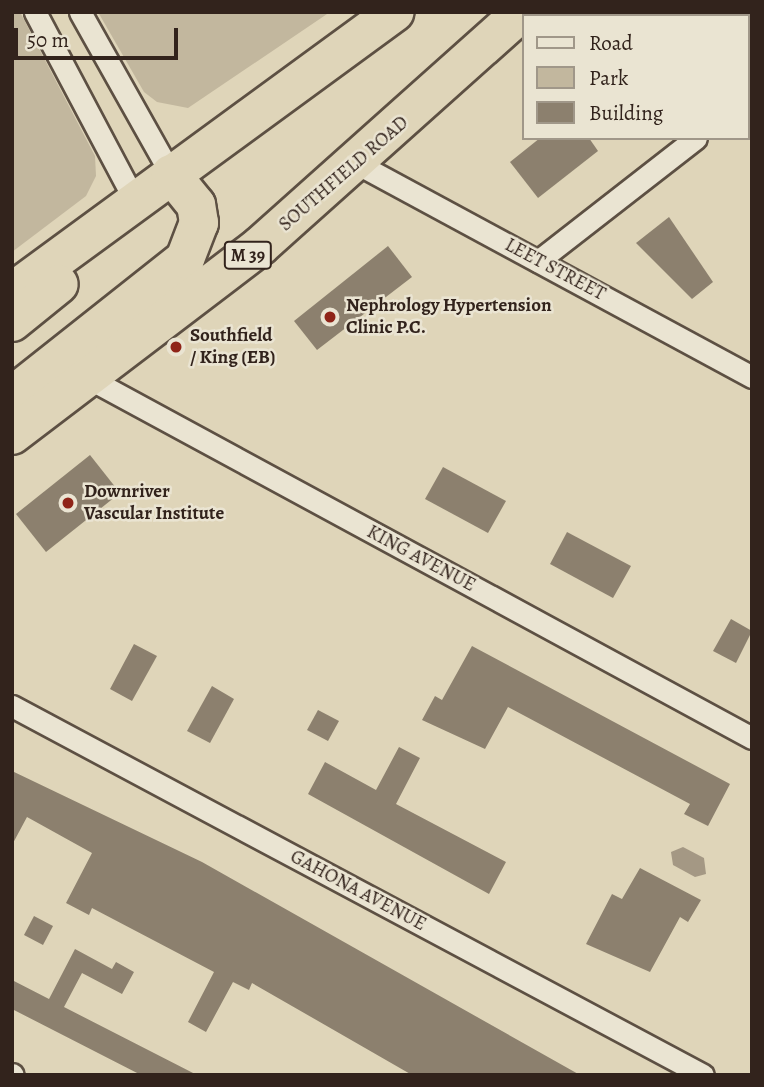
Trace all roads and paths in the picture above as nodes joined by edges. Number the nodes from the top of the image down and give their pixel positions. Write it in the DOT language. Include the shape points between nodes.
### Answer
graph roads {
  1 [pos="36,12"];
  2 [pos="80,12"];
  3 [pos="395,12"];
  4 [pos="522,12"];
  5 [pos="522,24"];
  6 [pos="472,61"];
  7 [pos="693,140"];
  8 [pos="358,164"];
  9 [pos="171,174"];
  10 [pos="121,211"];
  11 [pos="538,261"];
  12 [pos="12,292"];
  13 [pos="12,322"];
  14 [pos="752,377"];
  15 [pos="90,379"];
  16 [pos="12,407"];
  17 [pos="12,435"];
  18 [pos="12,706"];
  19 [pos="752,738"];
  20 [pos="703,1075"];
  1 -- 10 [label="street"];
  2 -- 9 [label="street"];
  3 -- 9 [label="highway"];
  4 -- 6 [label="highway, SOUTHFIELD ROAD / M 39"];
  5 -- 6 [label="highway, SOUTHFIELD ROAD / M 39"];
  6 -- 8 [label="highway, SOUTHFIELD ROAD / M 39"];
  7 -- 11 [label="street"];
  8 -- 11 [label="street, LEET STREET"];
  8 -- 15 [label="highway, SOUTHFIELD ROAD / M 39"];
  9 -- 10 [label="highway"];
  9 -- 16 [label="highway" via="196,205 200,223 185,260 21,389"];
  10 -- 12 [label="highway"];
  10 -- 13 [label="highway" via="55,290"];
  11 -- 14 [label="street, LEET STREET"];
  15 -- 17 [label="highway, SOUTHFIELD ROAD / M 39"];
  15 -- 19 [label="street, KING AVENUE"];
  18 -- 20 [label="street, GAHONA AVENUE"];
}
